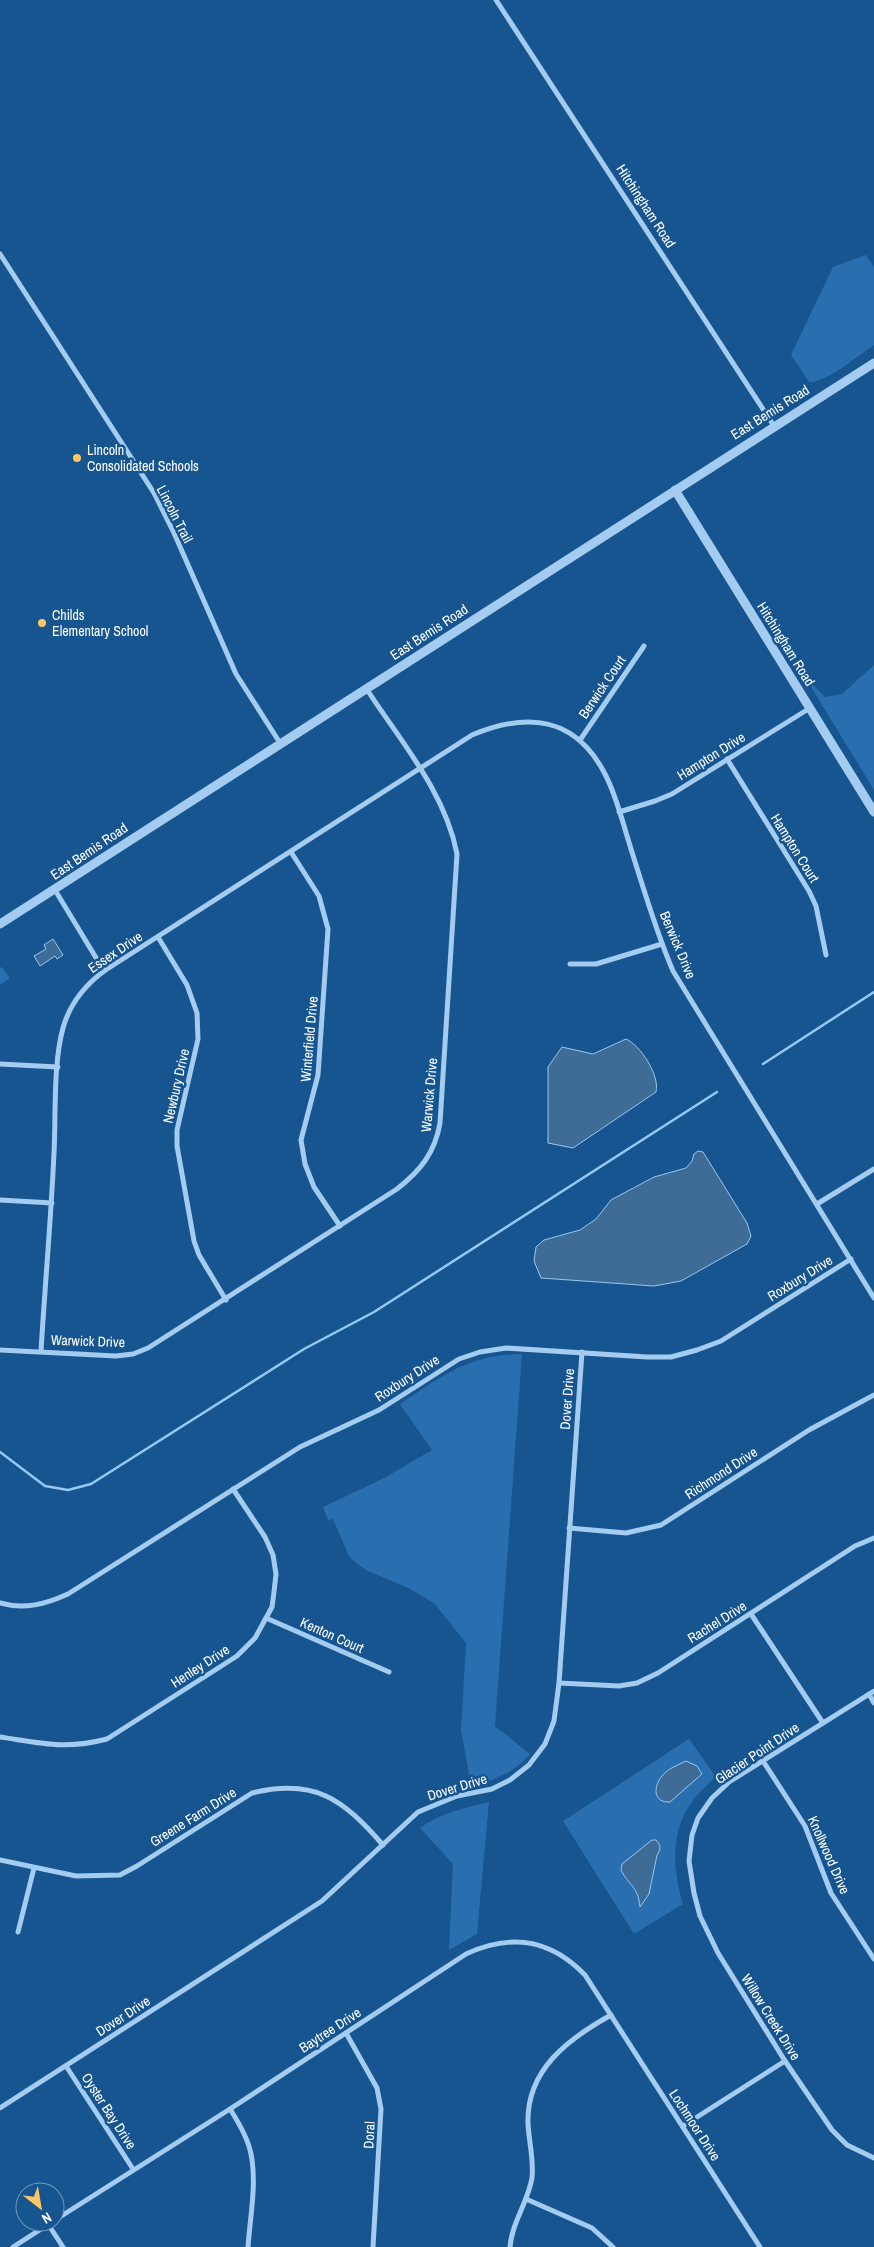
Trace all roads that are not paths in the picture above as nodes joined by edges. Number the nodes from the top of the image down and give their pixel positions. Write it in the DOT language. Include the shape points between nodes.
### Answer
graph roads {
  1 [pos="496,0"];
  2 [pos="0,254"];
  3 [pos="874,363"];
  4 [pos="774,426"];
  5 [pos="675,490"];
  6 [pos="644,646"];
  7 [pos="366,688"];
  8 [pos="810,708"];
  9 [pos="580,740"];
  10 [pos="280,743"];
  11 [pos="727,760"];
  12 [pos="421,770"];
  13 [pos="619,812"];
  14 [pos="874,812"];
  15 [pos="292,852"];
  16 [pos="55,890"];
  17 [pos="0,924"];
  18 [pos="158,937"];
  19 [pos="662,944"];
  20 [pos="826,955"];
  21 [pos="570,964"];
  22 [pos="104,971"];
  23 [pos="0,1064"];
  24 [pos="58,1067"];
  25 [pos="874,1169"];
  26 [pos="0,1200"];
  27 [pos="52,1204"];
  28 [pos="817,1204"];
  29 [pos="340,1226"];
  30 [pos="851,1259"];
  31 [pos="874,1298"];
  32 [pos="226,1300"];
  33 [pos="0,1350"];
  34 [pos="41,1351"];
  35 [pos="582,1352"];
  36 [pos="874,1395"];
  37 [pos="233,1489"];
  38 [pos="570,1528"];
  39 [pos="874,1538"];
  40 [pos="0,1603"];
  41 [pos="751,1614"];
  42 [pos="266,1618"];
  43 [pos="389,1672"];
  44 [pos="558,1684"];
  45 [pos="871,1693"];
  46 [pos="874,1703"];
  47 [pos="823,1723"];
  48 [pos="0,1737"];
  49 [pos="763,1761"];
  50 [pos="383,1845"];
  51 [pos="0,1860"];
  52 [pos="689,1861"];
  53 [pos="34,1868"];
  54 [pos="18,1932"];
  55 [pos="874,1959"];
  56 [pos="611,2015"];
  57 [pos="346,2033"];
  58 [pos="785,2061"];
  59 [pos="66,2066"];
  60 [pos="0,2108"];
  61 [pos="230,2109"];
  62 [pos="683,2126"];
  63 [pos="874,2158"];
  64 [pos="133,2169"];
  65 [pos="526,2199"];
  66 [pos="65,2213"];
  67 [pos="36,2232"];
  68 [pos="55,2232"];
  69 [pos="13,2247"];
  70 [pos="63,2247"];
  71 [pos="248,2247"];
  72 [pos="373,2247"];
  73 [pos="510,2247"];
  74 [pos="613,2247"];
  75 [pos="760,2247"];
  1 -- 4 [label="street, Hitchingham Road"];
  2 -- 10 [label="street, Lincoln Trail" via="154,494 236,674"];
  3 -- 4 [label="street, East Bemis Road"];
  4 -- 5 [label="street, East Bemis Road"];
  5 -- 7 [label="street, East Bemis Road"];
  5 -- 8 [label="street, Hitchingham Road"];
  6 -- 9 [label="street, Berwick Court"];
  7 -- 10 [label="street, East Bemis Road"];
  7 -- 12 [label="street, Warwick Drive"];
  8 -- 11 [label="street, Hampton Drive"];
  8 -- 14 [label="street, Hitchingham Road"];
  9 -- 12 [label="street, Berwick Drive" via="553,726 530,722 504,723 472,736"];
  9 -- 13 [label="street, Berwick Drive" via="605,775"];
  10 -- 16 [label="street, East Bemis Road"];
  11 -- 13 [label="street, Hampton Drive" via="672,794"];
  11 -- 20 [label="street, Hampton Court" via="809,891 816,906"];
  12 -- 15 [label="street, Essex Drive"];
  12 -- 29 [label="street, Warwick Drive" via="447,815 457,854 437,1141 414,1176"];
  13 -- 19 [label="street, Berwick Drive"];
  15 -- 18 [label="street, Essex Drive"];
  15 -- 29 [label="street, Winterfield Drive" via="318,896 328,929 318,1075 301,1140 305,1164 314,1187"];
  16 -- 17 [label="street, East Bemis Road"];
  16 -- 22 [label="street"];
  18 -- 22 [label="street, Essex Drive"];
  18 -- 32 [label="street, Newbury Drive" via="188,985 197,1013 198,1039 177,1130 177,1146 194,1241"];
  19 -- 21 [label="street" via="596,964"];
  19 -- 28 [label="street, Berwick Drive" via="673,971"];
  22 -- 24 [label="street, Essex Drive" via="74,1000 63,1029"];
  23 -- 24 [label="street"];
  24 -- 27 [label="street, Essex Drive"];
  25 -- 28 [label="street"];
  26 -- 27 [label="street"];
  27 -- 34 [label="street, Essex Drive"];
  28 -- 30 [label="street, Berwick Drive"];
  29 -- 32 [label="street, Warwick Drive"];
  30 -- 31 [label="street, Berwick Drive"];
  30 -- 35 [label="street, Roxbury Drive" via="721,1341 697,1350 671,1357"];
  32 -- 34 [label="street, Warwick Drive" via="165,1339 133,1354 116,1356"];
  33 -- 34 [label="street, Warwick Drive"];
  35 -- 37 [label="street, Roxbury Drive" via="506,1348 459,1359 379,1410 300,1447"];
  35 -- 38 [label="street, Dover Drive"];
  36 -- 38 [label="street, Richmond Drive" via="809,1430 662,1524 626,1533"];
  37 -- 40 [label="street, Roxbury Drive" via="68,1594 29,1606"];
  37 -- 42 [label="street, Henley Drive" via="266,1538 273,1555 276,1574 272,1607"];
  38 -- 44 [label="street, Dover Drive"];
  39 -- 41 [label="street, Rachel Drive" via="855,1546"];
  41 -- 44 [label="street, Rachel Drive" via="637,1683 619,1686"];
  41 -- 47 [label="street"];
  42 -- 43 [label="street, Kenton Court"];
  42 -- 48 [label="street, Henley Drive" via="255,1638 237,1656 107,1739 84,1745 57,1746"];
  44 -- 50 [label="street, Dover Drive" via="554,1721 545,1744 529,1765 492,1789 457,1796 418,1812"];
  45 -- 46 [label="street"];
  45 -- 47 [label="street, Glacier Point Drive"];
  47 -- 49 [label="street, Glacier Point Drive"];
  49 -- 52 [label="street, Glacier Point Drive" via="729,1782 712,1798 698,1818"];
  49 -- 55 [label="street, Knollwood Drive" via="805,1826 831,1893"];
  50 -- 53 [label="street, Greene Farm Drive" via="337,1801 318,1792 294,1787 252,1793 120,1875 76,1876"];
  50 -- 59 [label="street, Dover Drive" via="322,1901"];
  51 -- 53 [label="street, Greene Farm Drive"];
  52 -- 58 [label="street, Willow Creek Drive" via="700,1916 718,1953"];
  53 -- 54 [label="street"];
  56 -- 57 [label="street, Baytree Drive" via="585,1975 561,1953 537,1944 510,1942 482,1947 466,1954"];
  56 -- 62 [label="street, Lochmoor Drive"];
  56 -- 65 [label="street" via="560,2049 535,2084 528,2105 533,2166"];
  57 -- 61 [label="street, Baytree Drive"];
  57 -- 72 [label="street, Doral" via="377,2088 381,2109"];
  58 -- 62 [label="street"];
  58 -- 63 [label="street, Willow Creek Drive" via="840,2139 856,2151"];
  59 -- 60 [label="street, Dover Drive"];
  59 -- 64 [label="street, Oyster Bay Drive"];
  61 -- 64 [label="street, Baytree Drive"];
  61 -- 71 [label="street" via="251,2154 253,2174"];
  62 -- 75 [label="street, Lochmoor Drive"];
  64 -- 66 [label="street, Baytree Drive"];
  65 -- 73 [label="street"];
  65 -- 74 [label="street" via="592,2228"];
  67 -- 69 [label="street"];
  68 -- 70 [label="street"];
}
